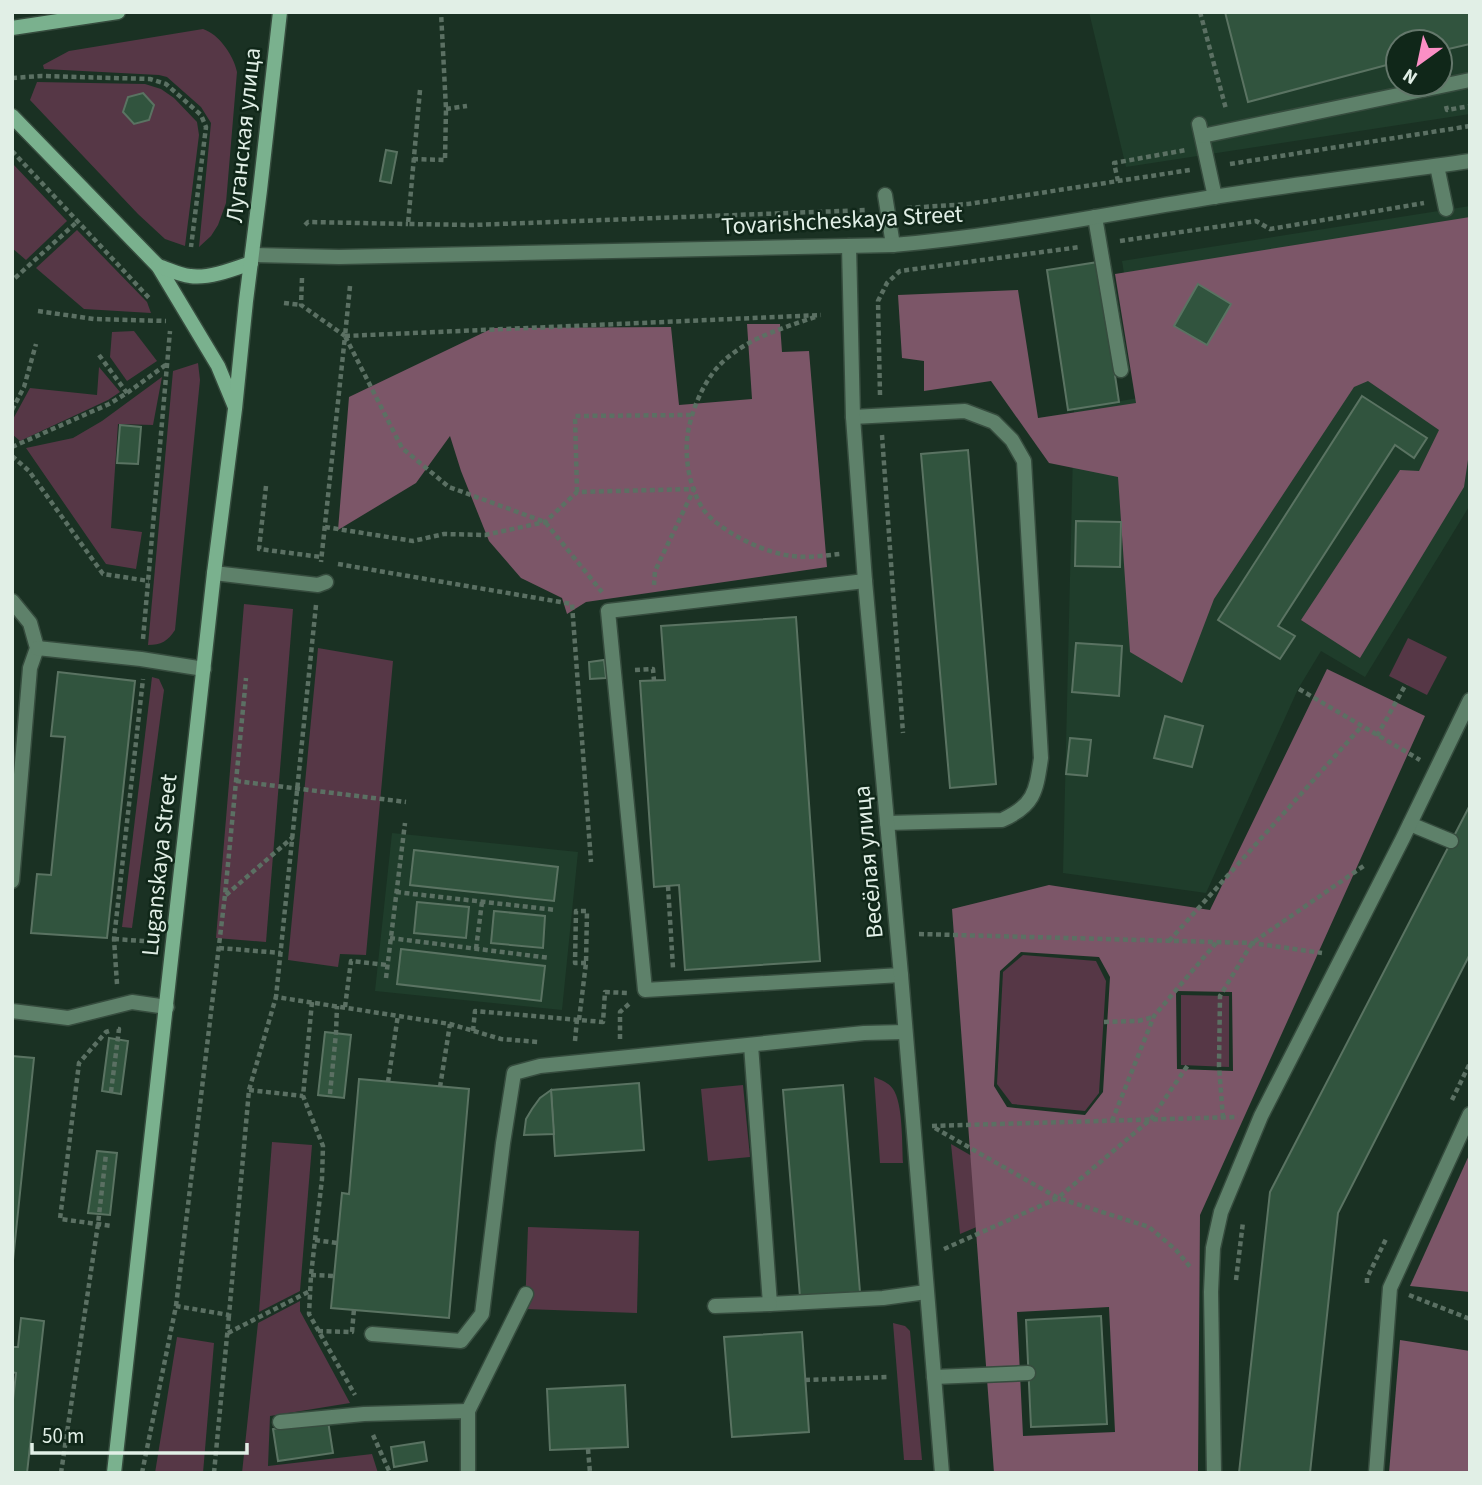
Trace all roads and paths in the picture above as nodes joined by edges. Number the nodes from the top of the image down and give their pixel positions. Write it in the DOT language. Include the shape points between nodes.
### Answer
graph roads {
  1 [pos="118,12"];
  2 [pos="280,12"];
  3 [pos="440,12"];
  4 [pos="1200,12"];
  5 [pos="12,28"];
  6 [pos="12,78"];
  7 [pos="1470,80"];
  8 [pos="420,90"];
  9 [pos="467,106"];
  10 [pos="446,109"];
  11 [pos="12,116"];
  12 [pos="1232,129"];
  13 [pos="1202,136"];
  14 [pos="12,151"];
  15 [pos="413,159"];
  16 [pos="1470,161"];
  17 [pos="1437,166"];
  18 [pos="1118,181"];
  19 [pos="1215,197"];
  20 [pos="886,202"];
  21 [pos="1445,204"];
  22 [pos="926,207"];
  23 [pos="1095,217"];
  24 [pos="78,220"];
  25 [pos="408,224"];
  26 [pos="305,225"];
  27 [pos="1099,244"];
  28 [pos="893,245"];
  29 [pos="849,246"];
  30 [pos="191,247"];
  31 [pos="252,259"];
  32 [pos="158,266"];
  33 [pos="15,278"];
  34 [pos="302,278"];
  35 [pos="887,283"];
  36 [pos="350,286"];
  37 [pos="153,301"];
  38 [pos="284,303"];
  39 [pos="302,304"];
  40 [pos="38,311"];
  41 [pos="162,311"];
  42 [pos="171,321"];
  43 [pos="345,336"];
  44 [pos="36,344"];
  45 [pos="99,355"];
  46 [pos="168,363"];
  47 [pos="1121,370"];
  48 [pos="127,393"];
  49 [pos="235,409"];
  50 [pos="12,410"];
  51 [pos="691,415"];
  52 [pos="853,417"];
  53 [pos="12,447"];
  54 [pos="12,456"];
  55 [pos="266,486"];
  56 [pos="694,489"];
  57 [pos="578,492"];
  58 [pos="545,522"];
  59 [pos="325,527"];
  60 [pos="839,554"];
  61 [pos="321,559"];
  62 [pos="214,573"];
  63 [pos="149,581"];
  64 [pos="865,581"];
  65 [pos="323,586"];
  66 [pos="12,601"];
  67 [pos="654,605"];
  68 [pos="616,610"];
  69 [pos="37,648"];
  70 [pos="141,659"];
  71 [pos="204,669"];
  72 [pos="627,671"];
  73 [pos="246,678"];
  74 [pos="654,681"];
  75 [pos="1406,684"];
  76 [pos="1298,689"];
  77 [pos="1470,700"];
  78 [pos="1362,726"];
  79 [pos="1377,736"];
  80 [pos="127,747"];
  81 [pos="136,747"];
  82 [pos="1436,768"];
  83 [pos="236,781"];
  84 [pos="298,788"];
  85 [pos="406,802"];
  86 [pos="405,822"];
  87 [pos="887,822"];
  88 [pos="1410,824"];
  89 [pos="293,837"];
  90 [pos="1451,841"];
  91 [pos="1371,861"];
  92 [pos="591,862"];
  93 [pos="12,881"];
  94 [pos="668,886"];
  95 [pos="396,892"];
  96 [pos="225,895"];
  97 [pos="482,902"];
  98 [pos="556,910"];
  99 [pos="918,934"];
  100 [pos="114,939"];
  101 [pos="390,939"];
  102 [pos="144,941"];
  103 [pos="1169,941"];
  104 [pos="1216,943"];
  105 [pos="1252,943"];
  106 [pos="219,948"];
  107 [pos="476,949"];
  108 [pos="281,953"];
  109 [pos="1343,956"];
  110 [pos="550,958"];
  111 [pos="586,963"];
  112 [pos="387,965"];
  113 [pos="901,975"];
  114 [pos="674,976"];
  115 [pos="386,978"];
  116 [pos="643,992"];
  117 [pos="276,997"];
  118 [pos="312,1002"];
  119 [pos="118,1006"];
  120 [pos="337,1006"];
  121 [pos="167,1007"];
  122 [pos="345,1007"];
  123 [pos="12,1011"];
  124 [pos="398,1015"];
  125 [pos="1154,1016"];
  126 [pos="578,1020"];
  127 [pos="1104,1022"];
  128 [pos="450,1024"];
  129 [pos="119,1029"];
  130 [pos="473,1031"];
  131 [pos="905,1032"];
  132 [pos="620,1043"];
  133 [pos="550,1044"];
  134 [pos="585,1045"];
  135 [pos="751,1045"];
  136 [pos="1188,1065"];
  137 [pos="388,1082"];
  138 [pos="440,1087"];
  139 [pos="249,1090"];
  140 [pos="111,1092"];
  141 [pos="330,1094"];
  142 [pos="303,1096"];
  143 [pos="1470,1114"];
  144 [pos="1261,1116"];
  145 [pos="1223,1118"];
  146 [pos="1151,1119"];
  147 [pos="1112,1121"];
  148 [pos="106,1153"];
  149 [pos="1058,1198"];
  150 [pos="1243,1222"];
  151 [pos="98,1224"];
  152 [pos="112,1226"];
  153 [pos="315,1240"];
  154 [pos="337,1243"];
  155 [pos="943,1250"];
  156 [pos="311,1275"];
  157 [pos="334,1276"];
  158 [pos="1235,1285"];
  159 [pos="1390,1288"];
  160 [pos="310,1290"];
  161 [pos="1211,1292"];
  162 [pos="926,1293"];
  163 [pos="526,1294"];
  164 [pos="770,1304"];
  165 [pos="176,1306"];
  166 [pos="715,1306"];
  167 [pos="354,1309"];
  168 [pos="229,1315"];
  169 [pos="1470,1319"];
  170 [pos="318,1331"];
  171 [pos="227,1334"];
  172 [pos="372,1334"];
  173 [pos="1028,1373"];
  174 [pos="890,1377"];
  175 [pos="934,1377"];
  176 [pos="805,1380"];
  177 [pos="352,1388"];
  178 [pos="468,1411"];
  179 [pos="280,1422"];
  180 [pos="588,1449"];
  181 [pos="61,1473"];
  182 [pos="114,1473"];
  183 [pos="142,1473"];
  184 [pos="214,1473"];
  185 [pos="468,1473"];
  186 [pos="590,1473"];
  187 [pos="942,1473"];
  188 [pos="1214,1473"];
  189 [pos="1376,1473"];
  1 -- 5 [label="main road"];
  2 -- 31 [label="main road, Луганская улица"];
  3 -- 10 [label="path"];
  4 -- 12 [label="path"];
  6 -- 30 [label="path" via="150,79 166,84 201,115 206,127"];
  7 -- 12 [label="street"];
  8 -- 15 [label="path"];
  9 -- 10 [label="path"];
  10 -- 15 [label="path" via="445,160"];
  11 -- 32 [label="main road"];
  12 -- 13 [label="street"];
  13 -- 18 [label="path" via="1114,163"];
  13 -- 19 [label="street"];
  14 -- 24 [label="path"];
  15 -- 25 [label="path"];
  16 -- 17 [label="street, Tovarishcheskaya Street"];
  17 -- 19 [label="street, Tovarishcheskaya Street"];
  17 -- 21 [label="street"];
  19 -- 23 [label="street, Tovarishcheskaya Street"];
  20 -- 22 [label="path"];
  20 -- 25 [label="path" via="473,225"];
  20 -- 28 [label="street"];
  21 -- 27 [label="path" via="1269,229 1256,221"];
  23 -- 27 [label="street"];
  23 -- 28 [label="street, Tovarishcheskaya Street"];
  24 -- 33 [label="path"];
  24 -- 37 [label="path"];
  25 -- 26 [label="path"];
  27 -- 35 [label="path" via="900,271"];
  27 -- 47 [label="street"];
  28 -- 29 [label="street, Tovarishcheskaya Street"];
  29 -- 31 [label="street, Tovarishcheskaya Street"];
  29 -- 52 [label="street, Весёлая улица"];
  31 -- 32 [label="main road" via="230,270 198,276"];
  31 -- 49 [label="main road, Luganskaya Street"];
  32 -- 49 [label="main road" via="218,366"];
  34 -- 39 [label="path"];
  36 -- 43 [label="path"];
  38 -- 39 [label="path"];
  39 -- 43 [label="path"];
  40 -- 42 [label="path" via="94,319"];
  41 -- 42 [label="path"];
  42 -- 46 [label="path"];
  43 -- 51 [label="path" via="820,315 761,336 735,352 716,369"];
  43 -- 58 [label="path" via="402,448 449,486"];
  43 -- 59 [label="path"];
  44 -- 50 [label="path"];
  45 -- 48 [label="path"];
  46 -- 48 [label="path"];
  46 -- 63 [label="path"];
  48 -- 53 [label="path"];
  49 -- 62 [label="main road, Luganskaya Street"];
  51 -- 56 [label="path" via="687,464"];
  51 -- 57 [label="path" via="575,416"];
  52 -- 64 [label="street, Весёлая улица"];
  52 -- 87 [label="street" via="965,411 994,422 1024,461 1041,758 1038,783 1030,801 1002,820"];
  54 -- 63 [label="path" via="29,471 103,574"];
  55 -- 61 [label="path" via="259,549"];
  56 -- 57 [label="path"];
  56 -- 60 [label="path" via="704,510 728,531 756,546 782,555"];
  56 -- 67 [label="path" via="655,571"];
  57 -- 58 [label="path"];
  58 -- 59 [label="path" via="485,535 443,534 413,541"];
  58 -- 68 [label="path"];
  59 -- 61 [label="path"];
  61 -- 65 [label="path"];
  61 -- 92 [label="path" via="572,604"];
  62 -- 65 [label="street"];
  62 -- 71 [label="main road, Luganskaya Street"];
  63 -- 70 [label="path"];
  64 -- 67 [label="street"];
  64 -- 87 [label="street, Весёлая улица"];
  65 -- 84 [label="path"];
  66 -- 69 [label="street" via="30,623"];
  67 -- 68 [label="street"];
  68 -- 116 [label="street" via="608,611"];
  69 -- 70 [label="street"];
  69 -- 93 [label="street" via="30,668"];
  70 -- 71 [label="street"];
  70 -- 81 [label="path" via="144,677"];
  71 -- 121 [label="main road, Luganskaya Street"];
  72 -- 74 [label="path" via="653,669"];
  73 -- 83 [label="path"];
  75 -- 79 [label="path"];
  76 -- 78 [label="path"];
  77 -- 82 [label="street"];
  78 -- 79 [label="path"];
  78 -- 103 [label="path"];
  79 -- 82 [label="path"];
  80 -- 81 [label="path"];
  81 -- 100 [label="path"];
  82 -- 88 [label="street"];
  83 -- 84 [label="path"];
  83 -- 96 [label="path"];
  84 -- 85 [label="path"];
  84 -- 89 [label="path"];
  86 -- 95 [label="path"];
  87 -- 113 [label="street, Весёлая улица"];
  88 -- 90 [label="street"];
  88 -- 109 [label="street"];
  89 -- 96 [label="path"];
  89 -- 108 [label="path"];
  91 -- 105 [label="path"];
  94 -- 114 [label="path"];
  95 -- 97 [label="path"];
  95 -- 101 [label="path"];
  96 -- 106 [label="path"];
  97 -- 98 [label="path"];
  97 -- 107 [label="path"];
  99 -- 103 [label="path"];
  100 -- 102 [label="path"];
  100 -- 119 [label="path"];
  101 -- 107 [label="path"];
  101 -- 112 [label="path"];
  103 -- 104 [label="path"];
  104 -- 105 [label="path"];
  104 -- 125 [label="path"];
  105 -- 109 [label="path"];
  105 -- 145 [label="path" via="1220,996"];
  106 -- 108 [label="path"];
  106 -- 165 [label="path"];
  107 -- 110 [label="path"];
  108 -- 117 [label="path"];
  109 -- 144 [label="street"];
  111 -- 111 [label="path" via="587,911 576,911 575,963"];
  111 -- 126 [label="path"];
  112 -- 115 [label="path"];
  112 -- 122 [label="path" via="351,961"];
  113 -- 116 [label="street"];
  113 -- 131 [label="street, Весёлая улица"];
  116 -- 126 [label="path" via="605,992 603,1022"];
  116 -- 132 [label="path" via="620,1013"];
  117 -- 118 [label="path"];
  117 -- 139 [label="path"];
  118 -- 120 [label="path"];
  118 -- 142 [label="path"];
  119 -- 121 [label="street" via="132,1002"];
  119 -- 123 [label="street" via="68,1018"];
  119 -- 129 [label="path"];
  120 -- 122 [label="path"];
  120 -- 141 [label="path"];
  121 -- 182 [label="main road, Luganskaya Street"];
  122 -- 124 [label="path"];
  124 -- 128 [label="path"];
  124 -- 137 [label="path"];
  125 -- 127 [label="path"];
  125 -- 147 [label="path"];
  126 -- 130 [label="path" via="475,1011"];
  126 -- 134 [label="path" via="574,1046"];
  128 -- 130 [label="path"];
  128 -- 138 [label="path"];
  129 -- 140 [label="path"];
  129 -- 151 [label="path" via="106,1032 79,1063 60,1219"];
  130 -- 133 [label="path"];
  131 -- 135 [label="street"];
  131 -- 162 [label="street, Весёлая улица"];
  135 -- 164 [label="street"];
  135 -- 172 [label="street" via="540,1066 514,1073 482,1314 461,1340"];
  136 -- 146 [label="path"];
  139 -- 142 [label="path"];
  139 -- 168 [label="path"];
  142 -- 153 [label="path" via="323,1146"];
  143 -- 159 [label="street"];
  144 -- 145 [label="path"];
  144 -- 161 [label="street" via="1221,1212"];
  145 -- 146 [label="path"];
  146 -- 147 [label="path"];
  146 -- 149 [label="path"];
  147 -- 149 [label="path" via="931,1126"];
  148 -- 151 [label="path"];
  149 -- 155 [label="path"];
  149 -- 161 [label="path" via="1149,1227 1176,1250"];
  150 -- 158 [label="path"];
  151 -- 152 [label="path"];
  151 -- 181 [label="path"];
  153 -- 154 [label="path"];
  153 -- 156 [label="path"];
  156 -- 157 [label="path"];
  156 -- 160 [label="path"];
  159 -- 169 [label="path"];
  159 -- 189 [label="street"];
  160 -- 170 [label="path" via="309,1314"];
  160 -- 171 [label="path"];
  161 -- 188 [label="street"];
  162 -- 164 [label="street"];
  162 -- 175 [label="street, Весёлая улица"];
  163 -- 178 [label="street"];
  164 -- 166 [label="street"];
  165 -- 168 [label="path"];
  165 -- 183 [label="path"];
  167 -- 170 [label="path" via="352,1332"];
  168 -- 171 [label="path"];
  170 -- 177 [label="path"];
  171 -- 184 [label="path"];
  173 -- 175 [label="street"];
  174 -- 176 [label="path"];
  175 -- 187 [label="street, Весёлая улица"];
  178 -- 179 [label="street"];
  178 -- 185 [label="street"];
  180 -- 186 [label="path"];
}
